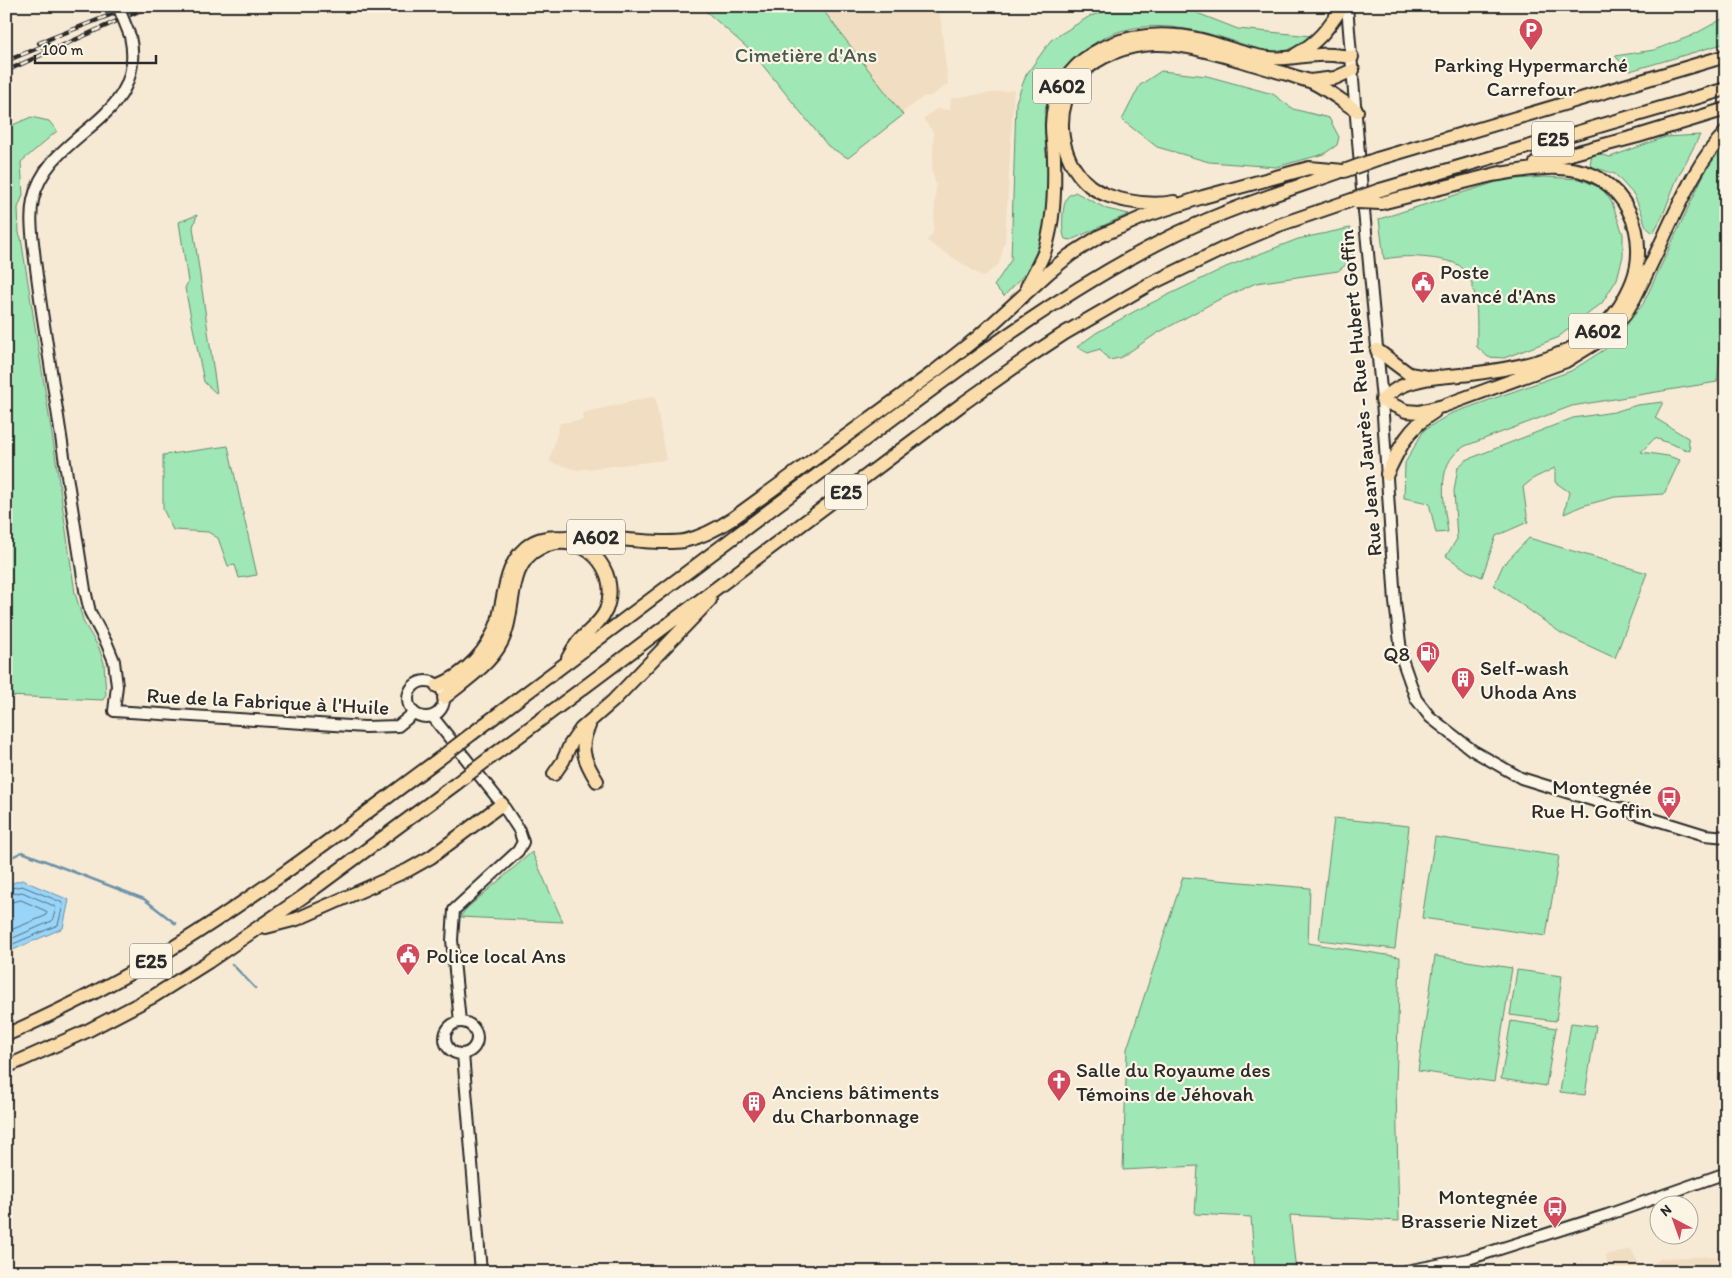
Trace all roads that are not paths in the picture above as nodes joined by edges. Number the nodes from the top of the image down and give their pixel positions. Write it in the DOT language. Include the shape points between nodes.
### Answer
graph roads {
  1 [pos="118,6"];
  2 [pos="1343,6"];
  3 [pos="1347,6"];
  4 [pos="1726,56"];
  5 [pos="1291,57"];
  6 [pos="1353,63"];
  7 [pos="1310,82"];
  8 [pos="1726,89"];
  9 [pos="1726,109"];
  10 [pos="1356,111"];
  11 [pos="1726,132"];
  12 [pos="1344,171"];
  13 [pos="1492,175"];
  14 [pos="1381,196"];
  15 [pos="1203,197"];
  16 [pos="1023,294"];
  17 [pos="1377,350"];
  18 [pos="1430,377"];
  19 [pos="1382,400"];
  20 [pos="1442,406"];
  21 [pos="816,459"];
  22 [pos="1387,474"];
  23 [pos="766,514"];
  24 [pos="726,581"];
  25 [pos="561,667"];
  26 [pos="438,686"];
  27 [pos="444,698"];
  28 [pos="414,713"];
  29 [pos="432,716"];
  30 [pos="592,719"];
  31 [pos="554,774"];
  32 [pos="597,781"];
  33 [pos="502,804"];
  34 [pos="1726,837"];
  35 [pos="258,929"];
  36 [pos="460,1022"];
  37 [pos="6,1035"];
  38 [pos="463,1054"];
  39 [pos="6,1067"];
  40 [pos="1726,1173"];
  41 [pos="481,1272"];
  42 [pos="1401,1272"];
  1 -- 28 [label="street, Rue de la Fabrique à l'Huile, bridge" via="133,51 132,68 123,94 48,167 36,189 31,222 85,590 90,612 114,661 117,686 114,711 365,728 398,726"];
  2 -- 5 [label="highway, A602" via="1323,35"];
  3 -- 6 [label="street, Rue Jean Jaurès - Rue Hubert Goffin"];
  4 -- 12 [label="highway, E25, bridge"];
  5 -- 6 [label="highway, A602" via="1319,55"];
  5 -- 16 [label="highway, A602" via="1272,59 1197,39 1150,35 1107,45 1090,54 1072,70 1054,108 1054,206 1043,254"];
  6 -- 7 [label="highway, A602" via="1335,78"];
  6 -- 10 [label="street, Rue Jean Jaurès - Rue Hubert Goffin"];
  7 -- 10 [label="highway, A602"];
  7 -- 15 [label="highway, A602" via="1199,49 1162,44 1118,51 1098,60 1081,74 1070,89 1063,108 1062,125 1064,144 1078,174 1109,197 1138,203 1167,204"];
  8 -- 14 [label="highway, E25"];
  9 -- 13 [label="highway"];
  10 -- 17 [label="street, Rue Jean Jaurès - Rue Hubert Goffin"];
  11 -- 20 [label="highway, A602" via="1687,187 1634,299 1612,330 1566,361"];
  12 -- 15 [label="highway, A602" via="1309,168"];
  12 -- 23 [label="highway, E25" via="1243,206 1180,232 1134,256 1042,311"];
  13 -- 14 [label="highway, A602"];
  13 -- 18 [label="highway, A602" via="1559,168 1600,179 1620,197 1633,219 1638,249 1635,274 1629,291 1612,317 1588,339 1566,352 1508,369"];
  14 -- 24 [label="highway, E25, bridge" via="1346,202 1227,247 1148,285 1065,333 965,402"];
  15 -- 16 [label="highway, A602" via="1148,215 1100,236 1070,255"];
  16 -- 21 [label="highway, A602" via="978,338"];
  17 -- 18 [label="highway, A602" via="1409,374"];
  17 -- 19 [label="street, Rue Jean Jaurès - Rue Hubert Goffin"];
  18 -- 19 [label="highway, A602" via="1399,387"];
  19 -- 20 [label="highway, A602" via="1406,411 1419,412"];
  19 -- 22 [label="street, Rue Jean Jaurès - Rue Hubert Goffin"];
  20 -- 22 [label="highway, A602" via="1422,419 1405,438"];
  21 -- 23 [label="highway, A602"];
  21 -- 26 [label="highway, A602" via="732,519 702,536 664,542 580,536 544,538 532,543 515,560 497,623 482,652 473,663"];
  22 -- 34 [label="street, Rue Jean Jaurès - Rue Hubert Goffin" via="1402,659 1416,699 1430,716 1472,750 1521,778 1705,835"];
  23 -- 25 [label="highway, E25"];
  24 -- 30 [label="highway" via="700,612"];
  24 -- 35 [label="highway, E25, bridge"];
  25 -- 27 [label="highway, A602" via="579,641 598,623 610,594 609,582 598,559 585,549 568,543 540,548 528,557 518,574 501,643 493,656"];
  25 -- 37 [label="highway, E25, bridge" via="234,908 174,948 64,1008"];
  26 -- 27 [label="street"];
  26 -- 28 [label="street" via="426,682 413,687 408,704"];
  27 -- 29 [label="street" via="441,708"];
  28 -- 29 [label="street"];
  29 -- 33 [label="street"];
  30 -- 31 [label="highway" via="581,729"];
  30 -- 32 [label="highway" via="582,746 586,764"];
  33 -- 35 [label="highway" via="431,857 408,870 297,919"];
  33 -- 36 [label="street" via="523,842 518,851 454,910 452,940"];
  35 -- 39 [label="highway, E25" via="154,996 87,1031"];
  36 -- 38 [label="street" via="472,1026 477,1036 473,1049"];
  36 -- 38 [label="street" via="450,1027 445,1036 451,1050"];
  38 -- 41 [label="street"];
  40 -- 42 [label="street" via="1468,1259"];
}
